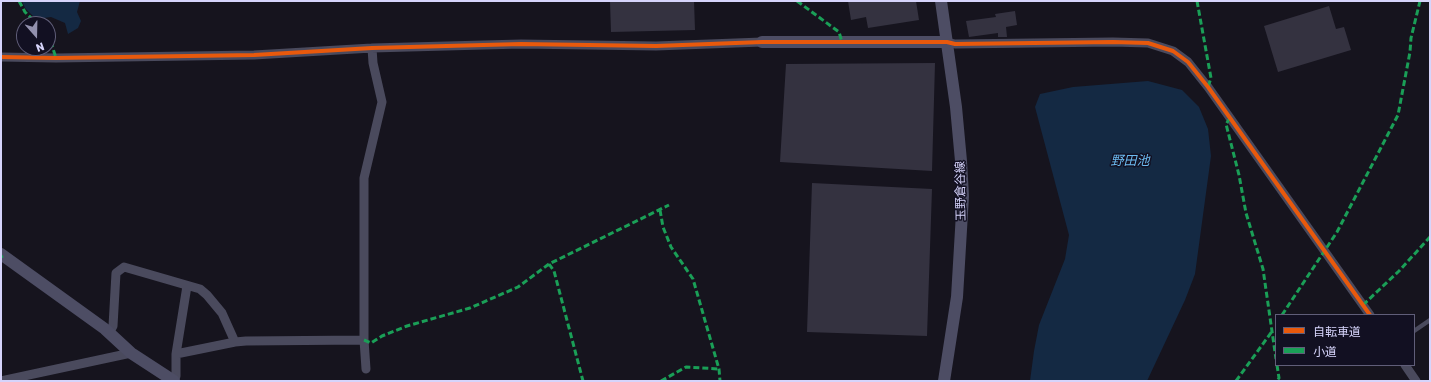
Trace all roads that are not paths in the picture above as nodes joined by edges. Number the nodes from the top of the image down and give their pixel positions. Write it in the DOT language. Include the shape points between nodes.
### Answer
graph roads {
  1 [pos="941,1"];
  2 [pos="762,42"];
  3 [pos="947,42"];
  4 [pos="372,48"];
  5 [pos="1,57"];
  6 [pos="1,254"];
  7 [pos="187,286"];
  8 [pos="1369,314"];
  9 [pos="1430,320"];
  10 [pos="1415,330"];
  11 [pos="109,333"];
  12 [pos="364,340"];
  13 [pos="235,342"];
  14 [pos="131,353"];
  15 [pos="176,354"];
  16 [pos="1406,366"];
  17 [pos="366,369"];
  18 [pos="1,381"];
  19 [pos="174,381"];
  20 [pos="944,381"];
  21 [pos="1416,381"];
  1 -- 3 [label="street, 玉野倉谷線"];
  2 -- 3 [label="street"];
  2 -- 4 [label="street" via="656,46 521,44"];
  3 -- 8 [label="street" via="1148,43 1173,51 1188,62 1208,87"];
  3 -- 20 [label="street, 玉野倉谷線" via="957,115 963,196 957,297"];
  4 -- 5 [label="street" via="254,55"];
  4 -- 12 [label="street" via="382,102 364,178"];
  6 -- 11 [label="street"];
  7 -- 11 [label="street" via="124,267 116,274 113,326"];
  7 -- 13 [label="street" via="200,289 207,295 222,313"];
  7 -- 15 [label="street"];
  9 -- 10 [label="lane"];
  11 -- 14 [label="street"];
  12 -- 13 [label="street"];
  12 -- 17 [label="street"];
  13 -- 15 [label="street"];
  14 -- 18 [label="street"];
  14 -- 19 [label="street"];
  15 -- 19 [label="street"];
  16 -- 21 [label="street"];
}
